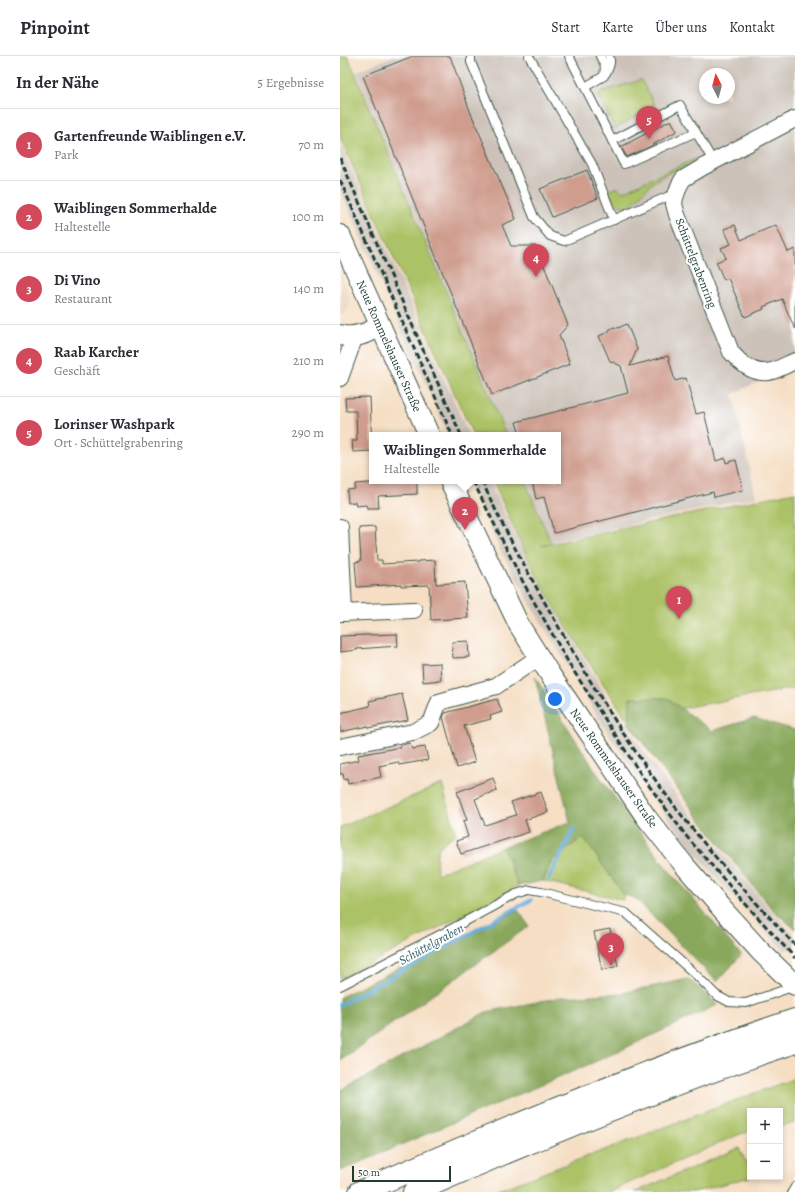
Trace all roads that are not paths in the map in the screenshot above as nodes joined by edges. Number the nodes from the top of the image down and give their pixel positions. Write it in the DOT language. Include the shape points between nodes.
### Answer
graph roads {
  1 [pos="471,56"];
  2 [pos="529,56"];
  3 [pos="569,56"];
  4 [pos="600,56"];
  5 [pos="610,56"];
  6 [pos="604,76"];
  7 [pos="585,87"];
  8 [pos="795,119"];
  9 [pos="696,132"];
  10 [pos="612,140"];
  11 [pos="713,161"];
  12 [pos="676,193"];
  13 [pos="614,220"];
  14 [pos="340,234"];
  15 [pos="380,327"];
  16 [pos="348,336"];
  17 [pos="795,361"];
  18 [pos="340,378"];
  19 [pos="428,432"];
  20 [pos="451,484"];
  21 [pos="340,527"];
  22 [pos="414,610"];
  23 [pos="342,613"];
  24 [pos="539,657"];
  25 [pos="340,747"];
  26 [pos="795,985"];
  27 [pos="340,986"];
  28 [pos="795,1020"];
  29 [pos="795,1042"];
  30 [pos="795,1188"];
  31 [pos="360,1192"];
  32 [pos="414,1192"];
  33 [pos="792,1192"];
  1 -- 13 [label="lane" via="471,62 534,217 550,236 564,241"];
  2 -- 13 [label="lane" via="592,164"];
  3 -- 7 [label="lane"];
  4 -- 6 [label="lane" via="605,66"];
  5 -- 6 [label="lane" via="611,60"];
  6 -- 7 [label="lane"];
  7 -- 10 [label="lane"];
  8 -- 11 [label="street"];
  9 -- 10 [label="lane" via="624,164"];
  9 -- 10 [label="lane" via="680,105"];
  9 -- 11 [label="lane"];
  11 -- 12 [label="street" via="683,179"];
  12 -- 13 [label="lane"];
  12 -- 17 [label="street, Schüttelgrabenring" via="674,204 677,215 731,352 751,370 771,372"];
  14 -- 15 [label="street, Neue Rommelshauser Straße"];
  15 -- 16 [label="street"];
  15 -- 19 [label="street, Neue Rommelshauser Straße"];
  16 -- 18 [label="street"];
  20 -- 24 [label="street, Neue Rommelshauser Straße" via="519,625"];
  21 -- 23 [label="street"];
  22 -- 23 [label="street"];
  24 -- 25 [label="street" via="496,686 439,702 431,723 417,730"];
  24 -- 26 [label="street, Neue Rommelshauser Straße" via="646,817 684,866 722,910"];
  26 -- 27 [label="lane" via="746,1003 729,1002 716,995 626,913 529,890 516,894"];
  28 -- 31 [label="highway" via="553,1110"];
  29 -- 32 [label="highway" via="656,1092 524,1144"];
  30 -- 33 [label="lane"];
}
